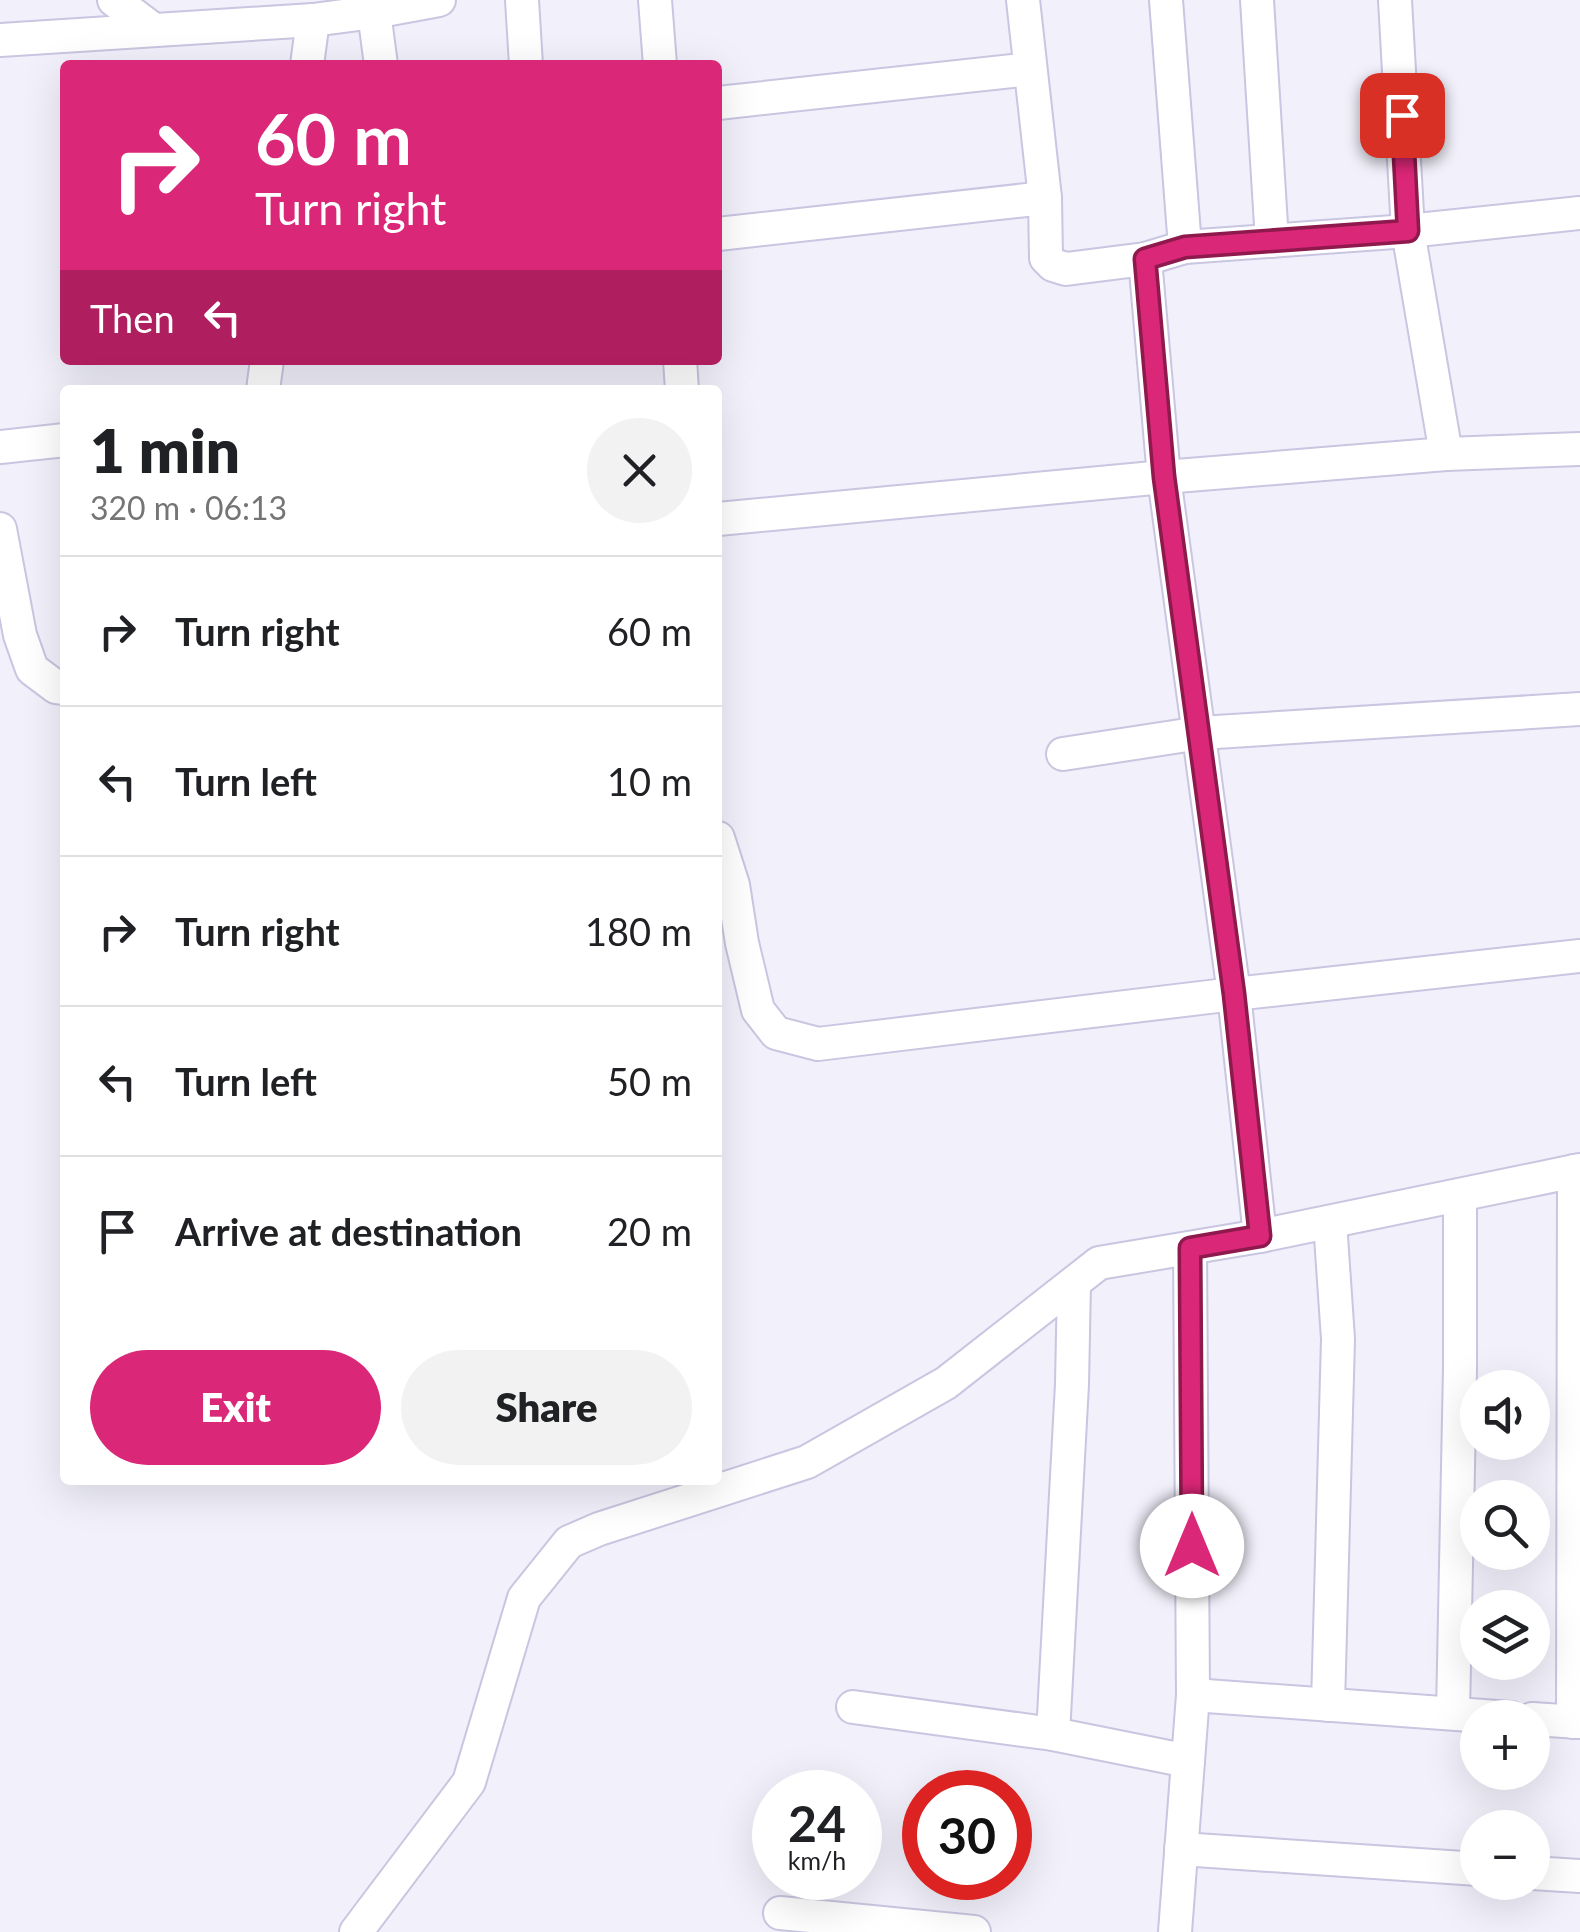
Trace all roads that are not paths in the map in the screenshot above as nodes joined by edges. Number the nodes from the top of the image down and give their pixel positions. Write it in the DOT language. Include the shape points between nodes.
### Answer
graph roads {
  1 [pos="114,0"];
  2 [pos="439,0"];
  3 [pos="522,0"];
  4 [pos="655,0"];
  5 [pos="1023,0"];
  6 [pos="1166,0"];
  7 [pos="1256,0"];
  8 [pos="1395,0"];
  9 [pos="374,12"];
  10 [pos="313,20"];
  11 [pos="154,30"];
  12 [pos="0,40"];
  13 [pos="308,60"];
  14 [pos="380,60"];
  15 [pos="526,60"];
  16 [pos="660,60"];
  17 [pos="1030,69"];
  18 [pos="722,103"];
  19 [pos="1044,198"];
  20 [pos="1580,212"];
  21 [pos="1408,231"];
  22 [pos="722,234"];
  23 [pos="1272,240"];
  24 [pos="1185,247"];
  25 [pos="1145,259"];
  26 [pos="60,441"];
  27 [pos="0,448"];
  28 [pos="1580,449"];
  29 [pos="1446,454"];
  30 [pos="1164,477"];
  31 [pos="722,519"];
  32 [pos="0,529"];
  33 [pos="60,687"];
  34 [pos="1580,709"];
  35 [pos="1200,733"];
  36 [pos="1064,754"];
  37 [pos="722,851"];
  38 [pos="1580,956"];
  39 [pos="1234,994"];
  40 [pos="1577,1171"];
  41 [pos="1460,1194"];
  42 [pos="1330,1222"];
  43 [pos="1260,1236"];
  44 [pos="1190,1248"];
  45 [pos="1074,1283"];
  46 [pos="1577,1397"];
  47 [pos="1193,1696"];
  48 [pos="1328,1705"];
  49 [pos="853,1707"];
  50 [pos="1452,1714"];
  51 [pos="1460,1715"];
  52 [pos="1550,1720"];
  53 [pos="1576,1722"];
  54 [pos="1052,1734"];
  55 [pos="1188,1761"];
  56 [pos="1181,1849"];
  57 [pos="1460,1868"];
  58 [pos="1550,1874"];
  59 [pos="1580,1876"];
  60 [pos="780,1913"];
  61 [pos="356,1932"];
  62 [pos="974,1932"];
  63 [pos="1174,1932"];
  1 -- 11 [label="street"];
  2 -- 9 [label="street"];
  3 -- 15 [label="street"];
  4 -- 16 [label="street"];
  5 -- 17 [label="street"];
  6 -- 24 [label="street"];
  7 -- 23 [label="street"];
  8 -- 21 [label="street"];
  9 -- 10 [label="street"];
  9 -- 14 [label="street"];
  10 -- 11 [label="street"];
  10 -- 13 [label="street"];
  11 -- 12 [label="street"];
  17 -- 18 [label="street"];
  17 -- 19 [label="street"];
  19 -- 22 [label="street"];
  19 -- 25 [label="street" via="1046,258 1053,264 1066,269"];
  20 -- 21 [label="street"];
  21 -- 23 [label="street"];
  21 -- 29 [label="street"];
  23 -- 24 [label="street"];
  24 -- 25 [label="street"];
  25 -- 30 [label="street"];
  26 -- 27 [label="street"];
  28 -- 29 [label="street"];
  29 -- 30 [label="street"];
  30 -- 31 [label="street"];
  30 -- 35 [label="street"];
  32 -- 33 [label="street" via="32,669"];
  34 -- 35 [label="street"];
  35 -- 36 [label="street"];
  35 -- 39 [label="street"];
  37 -- 39 [label="street" via="758,1010 776,1033 818,1044"];
  38 -- 39 [label="street"];
  39 -- 43 [label="street"];
  40 -- 41 [label="street"];
  40 -- 46 [label="street"];
  41 -- 42 [label="street"];
  41 -- 50 [label="street"];
  42 -- 43 [label="street"];
  42 -- 48 [label="street" via="1338,1339"];
  43 -- 44 [label="street"];
  44 -- 45 [label="street" via="1099,1263"];
  44 -- 47 [label="street"];
  45 -- 54 [label="street"];
  45 -- 61 [label="street" via="946,1383 807,1462 568,1542 524,1598 469,1782"];
  46 -- 53 [label="street"];
  47 -- 48 [label="street"];
  47 -- 55 [label="street"];
  48 -- 50 [label="street"];
  49 -- 54 [label="street"];
  50 -- 51 [label="street"];
  52 -- 53 [label="street"];
  54 -- 55 [label="street"];
  55 -- 56 [label="street"];
  56 -- 57 [label="street"];
  56 -- 63 [label="street"];
  58 -- 59 [label="street"];
  60 -- 62 [label="street"];
}
